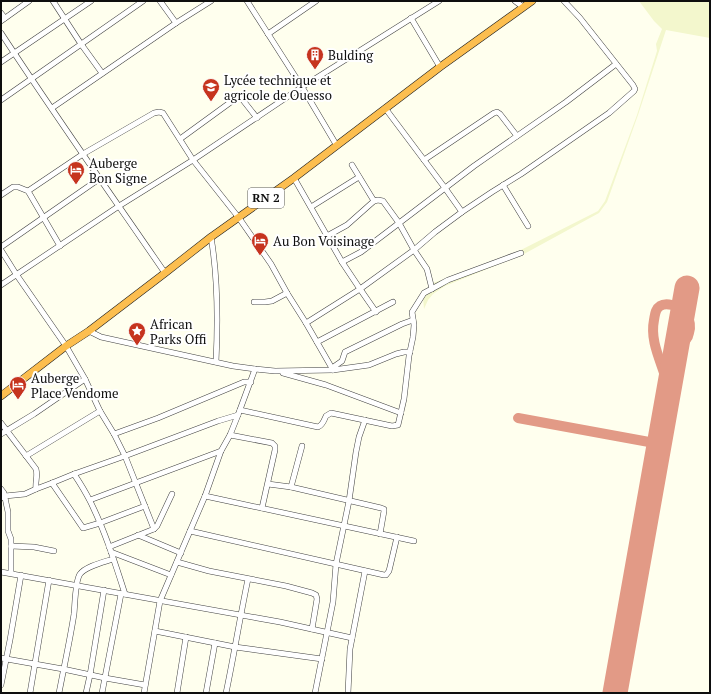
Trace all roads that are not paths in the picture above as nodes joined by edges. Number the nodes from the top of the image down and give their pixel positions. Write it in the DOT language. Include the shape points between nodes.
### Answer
graph roads {
  1 [pos="29,1"];
  2 [pos="53,1"];
  3 [pos="91,1"];
  4 [pos="143,1"];
  5 [pos="160,1"];
  6 [pos="211,1"];
  7 [pos="247,1"];
  8 [pos="316,1"];
  9 [pos="439,1"];
  10 [pos="515,1"];
  11 [pos="532,1"];
  12 [pos="564,1"];
  13 [pos="523,7"];
  14 [pos="1,13"];
  15 [pos="411,18"];
  16 [pos="64,19"];
  17 [pos="3,20"];
  18 [pos="176,23"];
  19 [pos="1,33"];
  20 [pos="268,34"];
  21 [pos="81,44"];
  22 [pos="14,53"];
  23 [pos="1,62"];
  24 [pos="616,64"];
  25 [pos="440,67"];
  26 [pos="102,73"];
  27 [pos="32,79"];
  28 [pos="302,87"];
  29 [pos="1,100"];
  30 [pos="52,108"];
  31 [pos="385,108"];
  32 [pos="257,118"];
  33 [pos="517,136"];
  34 [pos="180,139"];
  35 [pos="337,146"];
  36 [pos="83,154"];
  37 [pos="193,160"];
  38 [pos="424,160"];
  39 [pos="352,166"];
  40 [pos="359,177"];
  41 [pos="294,178"];
  42 [pos="99,179"];
  43 [pos="503,185"];
  44 [pos="446,188"];
  45 [pos="28,191"];
  46 [pos="1,195"];
  47 [pos="374,201"];
  48 [pos="119,206"];
  49 [pos="311,207"];
  50 [pos="462,212"];
  51 [pos="44,218"];
  52 [pos="239,218"];
  53 [pos="399,223"];
  54 [pos="528,226"];
  55 [pos="327,236"];
  56 [pos="212,237"];
  57 [pos="60,246"];
  58 [pos="1,247"];
  59 [pos="1,250"];
  60 [pos="414,250"];
  61 [pos="521,253"];
  62 [pos="342,262"];
  63 [pos="164,273"];
  64 [pos="16,274"];
  65 [pos="1,285"];
  66 [pos="360,289"];
  67 [pos="432,289"];
  68 [pos="287,293"];
  69 [pos="254,302"];
  70 [pos="393,302"];
  71 [pos="376,312"];
  72 [pos="413,320"];
  73 [pos="306,323"];
  74 [pos="89,331"];
  75 [pos="317,342"];
  76 [pos="66,346"];
  77 [pos="410,352"];
  78 [pos="216,362"];
  79 [pos="255,369"];
  80 [pos="332,369"];
  81 [pos="275,371"];
  82 [pos="85,379"];
  83 [pos="251,382"];
  84 [pos="1,396"];
  85 [pos="240,410"];
  86 [pos="100,411"];
  87 [pos="401,413"];
  88 [pos="238,415"];
  89 [pos="365,420"];
  90 [pos="1,423"];
  91 [pos="6,431"];
  92 [pos="1,434"];
  93 [pos="114,434"];
  94 [pos="230,435"];
  95 [pos="302,446"];
  96 [pos="221,451"];
  97 [pos="26,456"];
  98 [pos="125,456"];
  99 [pos="74,474"];
  100 [pos="136,482"];
  101 [pos="52,484"];
  102 [pos="268,484"];
  103 [pos="291,487"];
  104 [pos="1,489"];
  105 [pos="36,489"];
  106 [pos="172,494"];
  107 [pos="205,496"];
  108 [pos="3,497"];
  109 [pos="90,500"];
  110 [pos="349,501"];
  111 [pos="145,506"];
  112 [pos="262,508"];
  113 [pos="100,523"];
  114 [pos="344,526"];
  115 [pos="154,529"];
  116 [pos="190,531"];
  117 [pos="380,534"];
  118 [pos="138,535"];
  119 [pos="397,538"];
  120 [pos="414,541"];
  121 [pos="11,546"];
  122 [pos="110,550"];
  123 [pos="54,551"];
  124 [pos="181,553"];
  125 [pos="113,559"];
  126 [pos="177,562"];
  127 [pos="336,564"];
  128 [pos="365,571"];
  129 [pos="1,572"];
  130 [pos="11,574"];
  131 [pos="21,575"];
  132 [pos="171,575"];
  133 [pos="248,579"];
  134 [pos="50,580"];
  135 [pos="77,586"];
  136 [pos="104,590"];
  137 [pos="123,594"];
  138 [pos="160,601"];
  139 [pos="240,616"];
  140 [pos="312,629"];
  141 [pos="155,631"];
  142 [pos="326,632"];
  143 [pos="186,637"];
  144 [pos="352,638"];
  145 [pos="215,643"];
  146 [pos="236,647"];
  147 [pos="4,658"];
  148 [pos="322,659"];
  149 [pos="36,664"];
  150 [pos="63,669"];
  151 [pos="90,675"];
  152 [pos="105,678"];
  153 [pos="1,685"];
  154 [pos="145,685"];
  155 [pos="30,693"];
  156 [pos="59,693"];
  157 [pos="86,693"];
  158 [pos="102,693"];
  159 [pos="144,693"];
  160 [pos="178,693"];
  161 [pos="206,693"];
  162 [pos="226,693"];
  163 [pos="315,693"];
  164 [pos="348,693"];
  1 -- 17 [label="street"];
  2 -- 16 [label="street"];
  3 -- 16 [label="street"];
  4 -- 21 [label="street"];
  5 -- 18 [label="street"];
  6 -- 18 [label="street"];
  7 -- 20 [label="street"];
  8 -- 20 [label="street"];
  9 -- 15 [label="street"];
  10 -- 13 [label="street"];
  11 -- 13 [label="highway, RN 2"];
  12 -- 24 [label="street"];
  13 -- 25 [label="highway, RN 2"];
  14 -- 17 [label="street"];
  15 -- 25 [label="street"];
  15 -- 28 [label="street"];
  16 -- 21 [label="street"];
  16 -- 22 [label="street"];
  18 -- 26 [label="street"];
  19 -- 22 [label="street"];
  20 -- 28 [label="street"];
  21 -- 26 [label="street"];
  21 -- 27 [label="street"];
  22 -- 23 [label="street"];
  22 -- 27 [label="street"];
  24 -- 33 [label="street"];
  24 -- 43 [label="street" via="633,85 634,91 609,113"];
  25 -- 31 [label="highway, RN 2"];
  26 -- 30 [label="street"];
  27 -- 29 [label="street"];
  27 -- 30 [label="street"];
  28 -- 32 [label="street"];
  28 -- 35 [label="street"];
  30 -- 36 [label="street"];
  31 -- 35 [label="highway, RN 2"];
  31 -- 38 [label="street"];
  32 -- 34 [label="street" via="242,99 235,100"];
  32 -- 37 [label="street"];
  33 -- 38 [label="street" via="497,112"];
  33 -- 44 [label="street"];
  34 -- 36 [label="street" via="163,113 154,112"];
  34 -- 37 [label="street"];
  35 -- 41 [label="highway, RN 2"];
  36 -- 42 [label="street"];
  36 -- 45 [label="street"];
  37 -- 48 [label="street"];
  37 -- 52 [label="street"];
  38 -- 44 [label="street"];
  39 -- 40 [label="street"];
  40 -- 47 [label="street"];
  40 -- 49 [label="street"];
  41 -- 49 [label="street"];
  41 -- 52 [label="highway, RN 2"];
  42 -- 48 [label="street"];
  42 -- 51 [label="street"];
  43 -- 50 [label="street"];
  43 -- 54 [label="street"];
  44 -- 50 [label="street"];
  44 -- 53 [label="street"];
  45 -- 46 [label="street" via="14,187"];
  45 -- 51 [label="street"];
  47 -- 53 [label="street" via="383,201"];
  47 -- 55 [label="street" via="347,225"];
  48 -- 57 [label="street"];
  48 -- 63 [label="street"];
  49 -- 55 [label="street"];
  50 -- 60 [label="street"];
  51 -- 57 [label="street"];
  51 -- 58 [label="street"];
  52 -- 56 [label="highway, RN 2"];
  52 -- 68 [label="street" via="271,264"];
  53 -- 60 [label="street"];
  53 -- 62 [label="street" via="358,254"];
  55 -- 62 [label="street"];
  56 -- 63 [label="highway, RN 2"];
  56 -- 78 [label="street" via="216,269"];
  57 -- 64 [label="street"];
  59 -- 64 [label="street"];
  60 -- 66 [label="street"];
  60 -- 67 [label="street" via="427,269"];
  61 -- 67 [label="street" via="458,276"];
  62 -- 66 [label="street"];
  63 -- 74 [label="highway, RN 2"];
  64 -- 65 [label="street"];
  64 -- 76 [label="street"];
  66 -- 71 [label="street"];
  66 -- 73 [label="street"];
  67 -- 72 [label="street" via="424,293 413,310"];
  68 -- 69 [label="street" via="272,302"];
  68 -- 73 [label="street"];
  70 -- 71 [label="street"];
  71 -- 75 [label="street"];
  72 -- 77 [label="street"];
  72 -- 80 [label="street" via="345,352 342,361"];
  73 -- 75 [label="street"];
  74 -- 76 [label="highway, RN 2"];
  74 -- 78 [label="street" via="102,338"];
  75 -- 80 [label="street"];
  76 -- 82 [label="street"];
  76 -- 84 [label="highway, RN 2"];
  77 -- 80 [label="street" via="396,354 369,365"];
  77 -- 87 [label="street"];
  78 -- 79 [label="street"];
  79 -- 81 [label="street"];
  79 -- 83 [label="street"];
  80 -- 81 [label="street"];
  81 -- 87 [label="street" via="326,385"];
  82 -- 86 [label="street"];
  82 -- 91 [label="street"];
  83 -- 85 [label="street"];
  83 -- 93 [label="street" via="244,382"];
  85 -- 88 [label="street"];
  85 -- 89 [label="street" via="318,427 331,413"];
  86 -- 93 [label="street"];
  86 -- 97 [label="street"];
  87 -- 89 [label="street" via="397,426"];
  88 -- 94 [label="street"];
  88 -- 98 [label="street"];
  89 -- 110 [label="street" via="359,437"];
  90 -- 91 [label="street"];
  91 -- 92 [label="street"];
  91 -- 97 [label="street"];
  93 -- 98 [label="street"];
  94 -- 96 [label="street"];
  94 -- 102 [label="street" via="272,443 275,446"];
  95 -- 103 [label="street"];
  96 -- 100 [label="street"];
  96 -- 107 [label="street"];
  97 -- 105 [label="street" via="36,469"];
  98 -- 99 [label="street"];
  98 -- 100 [label="street"];
  99 -- 101 [label="street"];
  99 -- 109 [label="street"];
  100 -- 109 [label="street"];
  100 -- 111 [label="street"];
  101 -- 105 [label="street"];
  101 -- 113 [label="street" via="82,527"];
  102 -- 103 [label="street"];
  102 -- 112 [label="street"];
  103 -- 110 [label="street"];
  104 -- 108 [label="street" via="4,492"];
  105 -- 108 [label="street" via="24,494"];
  106 -- 115 [label="street"];
  107 -- 112 [label="street"];
  107 -- 116 [label="street"];
  108 -- 121 [label="street" via="8,512"];
  109 -- 113 [label="street"];
  110 -- 114 [label="street"];
  110 -- 117 [label="street" via="384,509"];
  111 -- 113 [label="street"];
  111 -- 115 [label="street"];
  112 -- 114 [label="street"];
  113 -- 122 [label="street"];
  114 -- 117 [label="street"];
  114 -- 127 [label="street"];
  115 -- 118 [label="street"];
  116 -- 124 [label="street"];
  116 -- 127 [label="street"];
  117 -- 119 [label="street"];
  118 -- 122 [label="street"];
  118 -- 124 [label="street"];
  119 -- 120 [label="street"];
  119 -- 128 [label="street" via="388,573 384,575"];
  121 -- 123 [label="street"];
  121 -- 130 [label="street"];
  122 -- 125 [label="street"];
  122 -- 132 [label="street"];
  124 -- 126 [label="street"];
  125 -- 135 [label="street" via="84,570 79,576"];
  125 -- 137 [label="street"];
  126 -- 132 [label="street"];
  126 -- 133 [label="street"];
  127 -- 128 [label="street"];
  127 -- 142 [label="street" via="334,596"];
  128 -- 144 [label="street"];
  129 -- 130 [label="street"];
  130 -- 131 [label="street"];
  131 -- 134 [label="street"];
  131 -- 147 [label="street"];
  132 -- 138 [label="street"];
  133 -- 139 [label="street"];
  133 -- 140 [label="street" via="316,595"];
  134 -- 135 [label="street"];
  134 -- 149 [label="street"];
  135 -- 136 [label="street"];
  135 -- 150 [label="street"];
  136 -- 137 [label="street"];
  136 -- 151 [label="street"];
  137 -- 138 [label="street"];
  137 -- 152 [label="street"];
  138 -- 139 [label="street"];
  138 -- 141 [label="street"];
  139 -- 140 [label="street"];
  139 -- 146 [label="street"];
  140 -- 142 [label="street"];
  141 -- 143 [label="street"];
  141 -- 154 [label="street"];
  142 -- 144 [label="street"];
  142 -- 148 [label="street"];
  143 -- 145 [label="street"];
  143 -- 160 [label="street"];
  144 -- 164 [label="street"];
  145 -- 146 [label="street"];
  145 -- 161 [label="street"];
  146 -- 148 [label="street"];
  146 -- 162 [label="street"];
  147 -- 149 [label="street"];
  147 -- 153 [label="street"];
  148 -- 163 [label="street"];
  149 -- 150 [label="street"];
  149 -- 155 [label="street"];
  150 -- 151 [label="street"];
  150 -- 156 [label="street"];
  151 -- 152 [label="street"];
  151 -- 157 [label="street"];
  152 -- 154 [label="street"];
  152 -- 158 [label="street"];
  154 -- 159 [label="street"];
}
